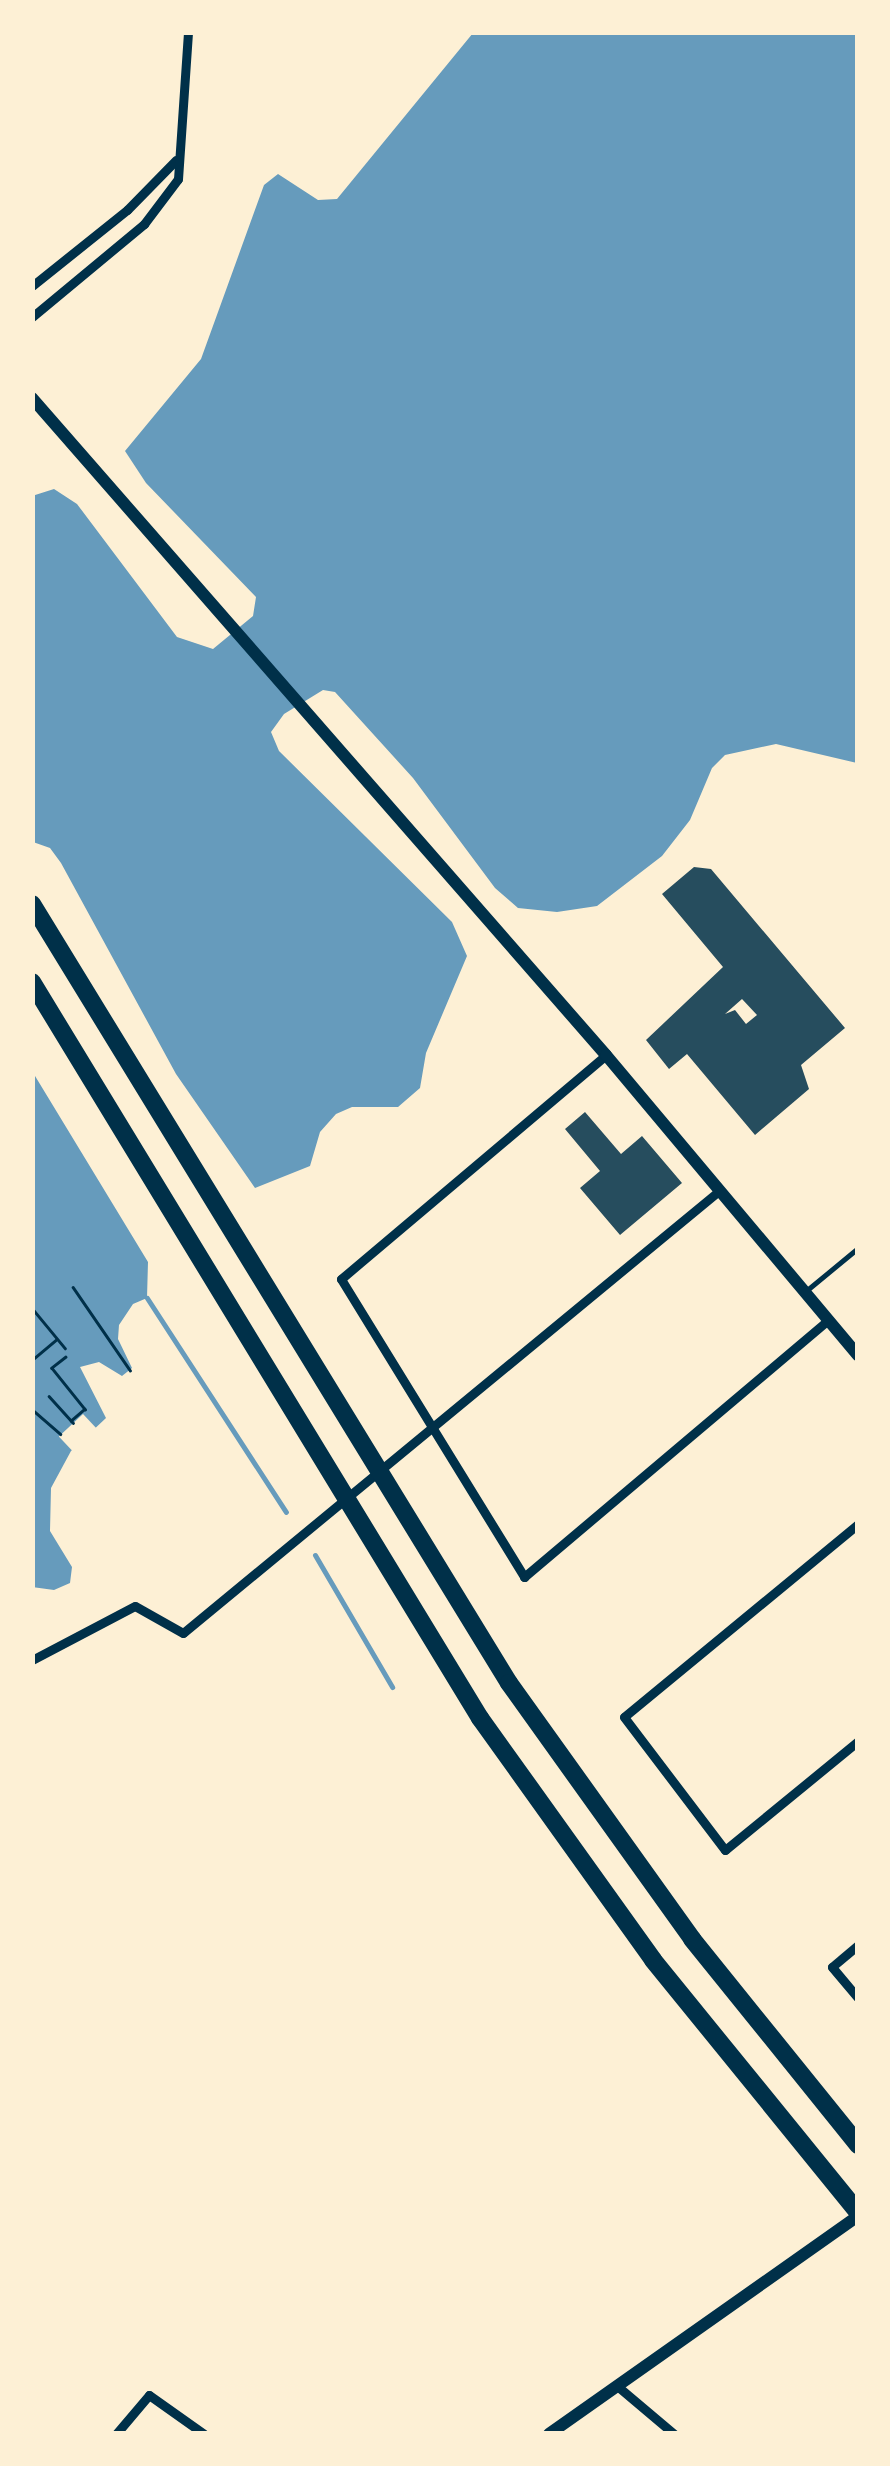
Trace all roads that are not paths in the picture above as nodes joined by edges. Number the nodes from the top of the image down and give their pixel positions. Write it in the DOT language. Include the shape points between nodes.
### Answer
graph roads {
  1 [pos="188,32"];
  2 [pos="176,160"];
  3 [pos="32,286"];
  4 [pos="32,317"];
  5 [pos="32,398"];
  6 [pos="32,904"];
  7 [pos="32,982"];
  8 [pos="606,1055"];
  9 [pos="720,1190"];
  10 [pos="858,1248"];
  11 [pos="805,1292"];
  12 [pos="828,1320"];
  13 [pos="858,1355"];
  14 [pos="432,1428"];
  15 [pos="858,1524"];
  16 [pos="32,1660"];
  17 [pos="858,1741"];
  18 [pos="858,1945"];
  19 [pos="858,1998"];
  20 [pos="858,2145"];
  21 [pos="858,2214"];
  22 [pos="616,2386"];
  23 [pos="116,2434"];
  24 [pos="204,2434"];
  25 [pos="549,2434"];
  26 [pos="674,2434"];
  1 -- 2 [label="street"];
  2 -- 3 [label="street" via="127,210"];
  2 -- 4 [label="street" via="178,179 154,214"];
  5 -- 8 [label="main road"];
  6 -- 20 [label="highway" via="387,1488 596,1808"];
  7 -- 21 [label="highway" via="426,1636 569,1846 711,2036"];
  8 -- 9 [label="main road"];
  8 -- 14 [label="street" via="341,1280"];
  9 -- 11 [label="main road"];
  9 -- 14 [label="street"];
  10 -- 11 [label="lane"];
  11 -- 12 [label="main road"];
  12 -- 13 [label="main road"];
  12 -- 14 [label="street" via="524,1576"];
  14 -- 16 [label="street" via="183,1633 135,1606"];
  15 -- 17 [label="street" via="624,1717 724,1850"];
  18 -- 19 [label="street" via="832,1967"];
  21 -- 22 [label="main road"];
  22 -- 25 [label="main road"];
  22 -- 26 [label="street"];
  23 -- 24 [label="street" via="149,2395"];
}
